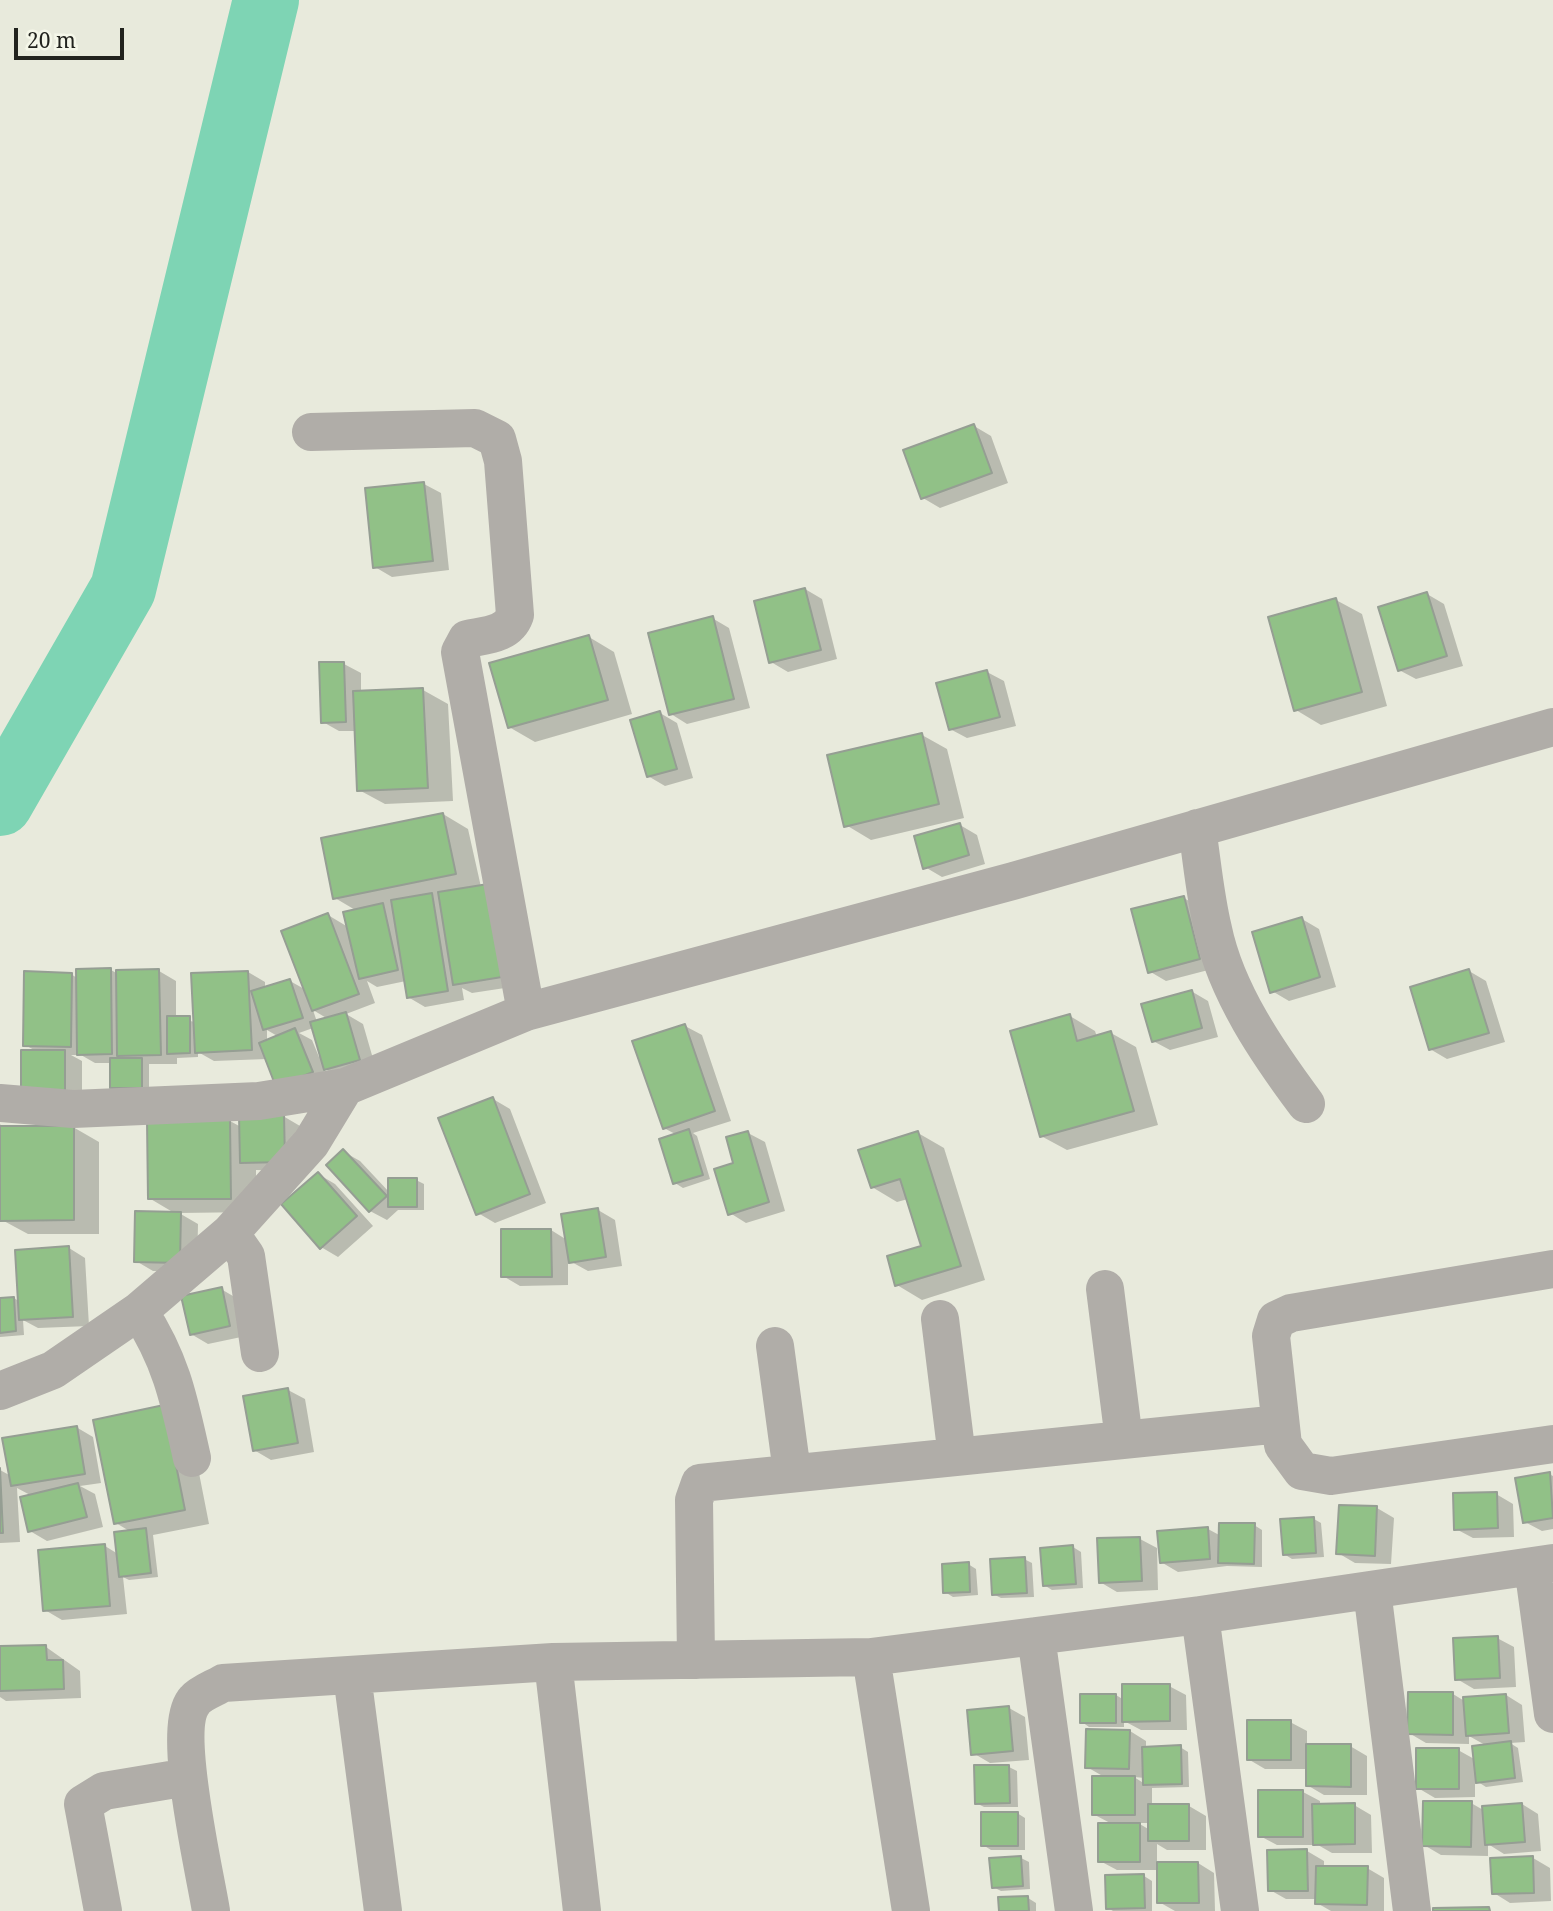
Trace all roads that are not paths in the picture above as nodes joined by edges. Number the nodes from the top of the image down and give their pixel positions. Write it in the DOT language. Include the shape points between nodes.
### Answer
graph roads {
  1 [pos="311,432"];
  2 [pos="1553,727"];
  3 [pos="1198,828"];
  4 [pos="526,1012"];
  5 [pos="345,1087"];
  6 [pos="0,1103"];
  7 [pos="1306,1104"];
  8 [pos="230,1233"];
  9 [pos="1553,1269"];
  10 [pos="1105,1289"];
  11 [pos="139,1311"];
  12 [pos="940,1319"];
  13 [pos="775,1346"];
  14 [pos="260,1353"];
  15 [pos="0,1391"];
  16 [pos="1280,1424"];
  17 [pos="1124,1440"];
  18 [pos="1553,1444"];
  19 [pos="957,1457"];
  20 [pos="192,1458"];
  21 [pos="792,1472"];
  22 [pos="1543,1564"];
  23 [pos="1372,1590"];
  24 [pos="1200,1615"];
  25 [pos="1036,1636"];
  26 [pos="871,1657"];
  27 [pos="696,1660"];
  28 [pos="553,1662"];
  29 [pos="352,1675"];
  30 [pos="1553,1714"];
  31 [pos="188,1777"];
  32 [pos="103,1911"];
  33 [pos="211,1911"];
  34 [pos="383,1911"];
  35 [pos="582,1911"];
  36 [pos="911,1911"];
  37 [pos="1074,1911"];
  38 [pos="1240,1911"];
  39 [pos="1412,1911"];
  1 -- 4 [label="street" via="475,428 497,439 503,460 515,615 512,625 500,633 467,639 460,652"];
  2 -- 3 [label="street"];
  3 -- 4 [label="street"];
  3 -- 7 [label="street" via="1213,931 1231,981 1271,1058"];
  4 -- 5 [label="street"];
  5 -- 6 [label="street" via="246,1101 73,1109"];
  5 -- 8 [label="street" via="311,1143"];
  8 -- 11 [label="street"];
  8 -- 14 [label="street" via="246,1256"];
  9 -- 16 [label="street" via="1292,1313 1276,1320 1271,1336"];
  10 -- 17 [label="street"];
  11 -- 15 [label="street" via="53,1370"];
  11 -- 20 [label="street" via="170,1365"];
  12 -- 19 [label="street"];
  13 -- 21 [label="street"];
  16 -- 17 [label="street"];
  16 -- 18 [label="street" via="1283,1445 1302,1471 1331,1476"];
  17 -- 19 [label="street"];
  19 -- 21 [label="street"];
  21 -- 27 [label="street" via="700,1483 694,1500"];
  22 -- 23 [label="street"];
  22 -- 30 [label="street"];
  23 -- 24 [label="street"];
  23 -- 39 [label="street"];
  24 -- 25 [label="street"];
  24 -- 38 [label="street"];
  25 -- 26 [label="street"];
  25 -- 37 [label="street"];
  26 -- 27 [label="street"];
  26 -- 36 [label="street"];
  27 -- 28 [label="street"];
  28 -- 29 [label="street"];
  28 -- 35 [label="street"];
  29 -- 31 [label="street" via="223,1683 194,1700 186,1726"];
  29 -- 34 [label="street"];
  31 -- 32 [label="street" via="104,1791 83,1804"];
  31 -- 33 [label="street"];
}
